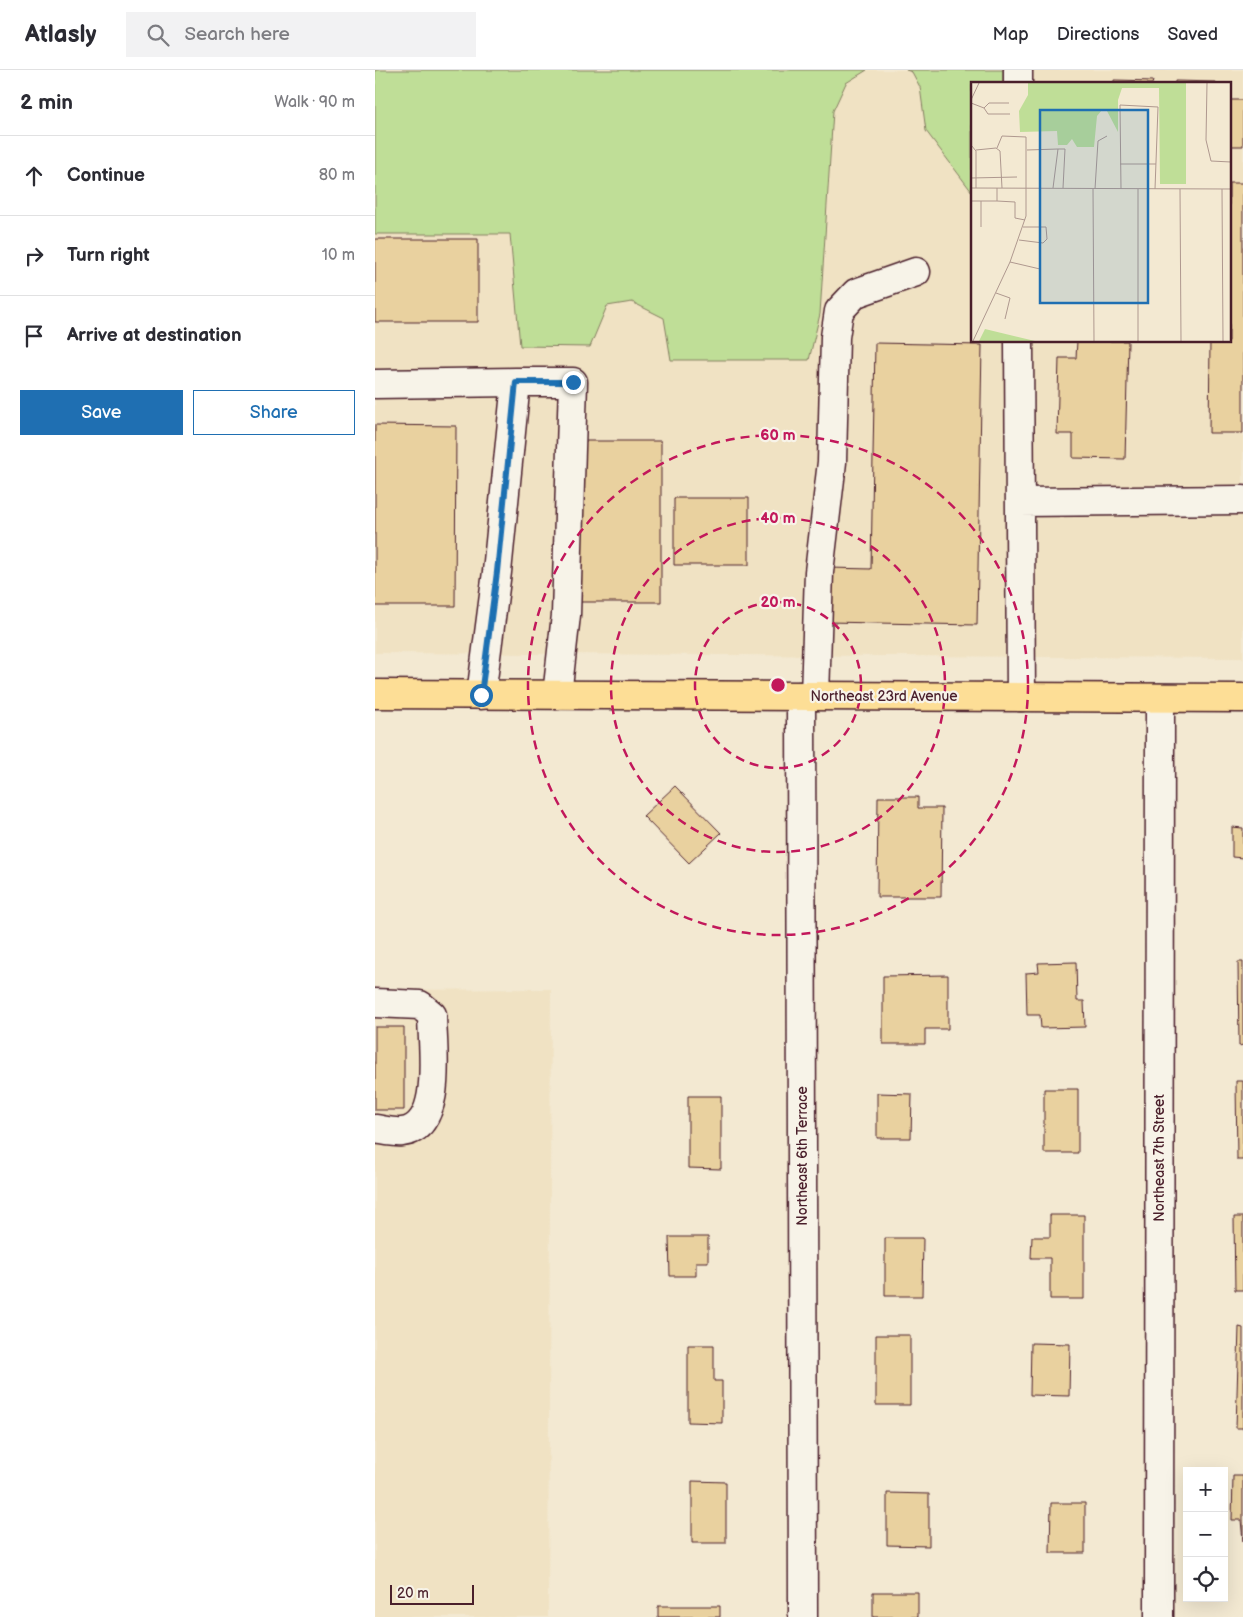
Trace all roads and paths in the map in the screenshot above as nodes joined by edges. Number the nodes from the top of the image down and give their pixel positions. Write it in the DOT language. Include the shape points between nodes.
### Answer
graph roads {
  1 [pos="916,272"];
  2 [pos="1019,342"];
  3 [pos="516,382"];
  4 [pos="375,384"];
  5 [pos="1243,500"];
  6 [pos="1020,502"];
  7 [pos="375,694"];
  8 [pos="481,695"];
  9 [pos="557,695"];
  10 [pos="808,696"];
  11 [pos="1021,697"];
  12 [pos="1160,698"];
  13 [pos="1243,698"];
  14 [pos="375,1004"];
  15 [pos="375,1129"];
  16 [pos="803,1617"];
  17 [pos="1159,1617"];
  1 -- 10 [label="street, Northeast 6th Terrace" via="856,293 839,311 835,337 832,462"];
  2 -- 6 [label="street"];
  3 -- 4 [label="street"];
  3 -- 8 [label="street"];
  3 -- 9 [label="street" via="573,382 566,615"];
  5 -- 6 [label="street"];
  6 -- 11 [label="street"];
  7 -- 8 [label="main road, Northeast 23rd Avenue"];
  8 -- 9 [label="main road, Northeast 23rd Avenue"];
  9 -- 10 [label="main road, Northeast 23rd Avenue"];
  10 -- 11 [label="main road, Northeast 23rd Avenue"];
  10 -- 16 [label="street, Northeast 6th Terrace"];
  11 -- 12 [label="main road, Northeast 23rd Avenue"];
  12 -- 13 [label="main road, Northeast 23rd Avenue"];
  12 -- 17 [label="street, Northeast 7th Street"];
  14 -- 15 [label="street" via="420,1005 432,1016 433,1099 419,1126 402,1132"];
}
